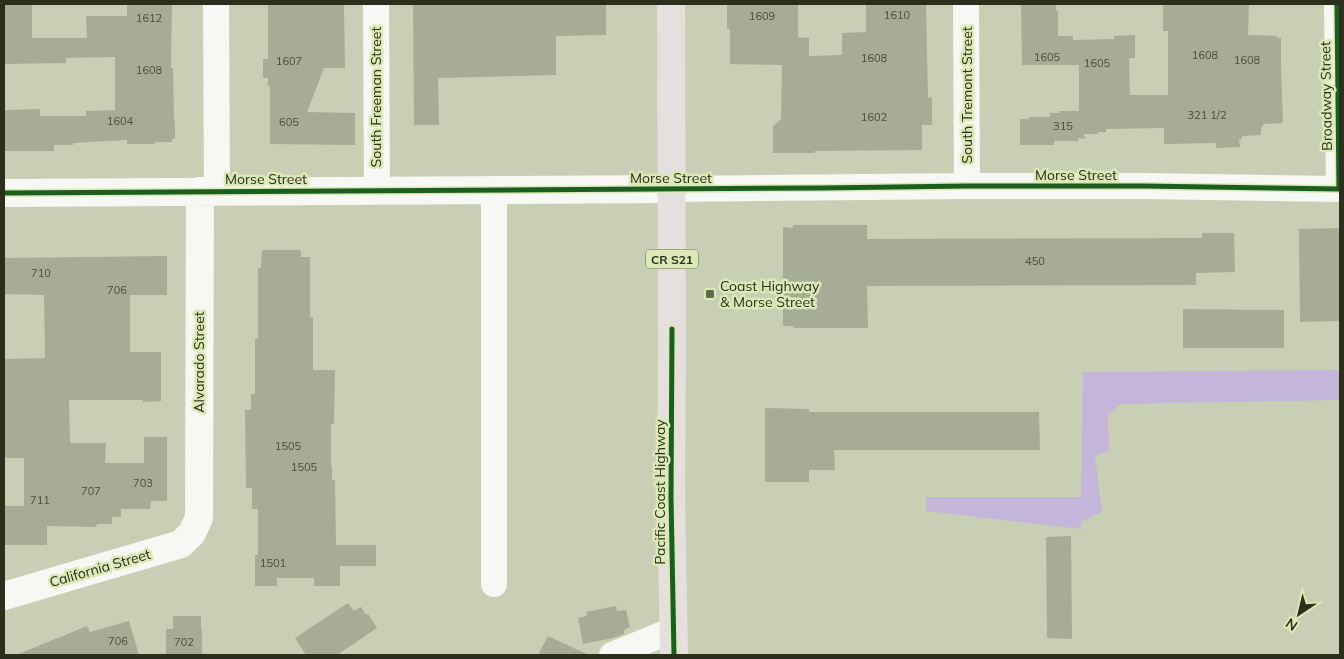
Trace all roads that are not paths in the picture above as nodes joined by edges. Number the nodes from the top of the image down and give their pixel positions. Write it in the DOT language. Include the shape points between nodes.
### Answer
graph roads {
  1 [pos="216,4"];
  2 [pos="376,4"];
  3 [pos="671,4"];
  4 [pos="966,4"];
  5 [pos="1337,4"];
  6 [pos="967,186"];
  7 [pos="672,189"];
  8 [pos="1339,189"];
  9 [pos="377,190"];
  10 [pos="494,190"];
  11 [pos="208,191"];
  12 [pos="4,192"];
  13 [pos="192,532"];
  14 [pos="494,584"];
  15 [pos="4,596"];
  16 [pos="674,643"];
  17 [pos="612,655"];
  1 -- 11 [label="street, Alvarado Street"];
  2 -- 9 [label="street, South Freeman Street"];
  3 -- 7 [label="main road, CR S21"];
  4 -- 6 [label="street, South Tremont Street"];
  5 -- 8 [label="street, Broadway Street"];
  6 -- 7 [label="street, Morse Street"];
  6 -- 8 [label="street, Morse Street"];
  7 -- 10 [label="street, Morse Street"];
  7 -- 16 [label="main road, Pacific Coast Highway / CR S21"];
  9 -- 10 [label="street, Morse Street"];
  9 -- 11 [label="street, Morse Street"];
  10 -- 14 [label="street"];
  11 -- 12 [label="street, Morse Street"];
  11 -- 13 [label="street, Alvarado Street" via="199,518"];
  13 -- 15 [label="street, California Street" via="181,544"];
  16 -- 17 [label="street"];
}
